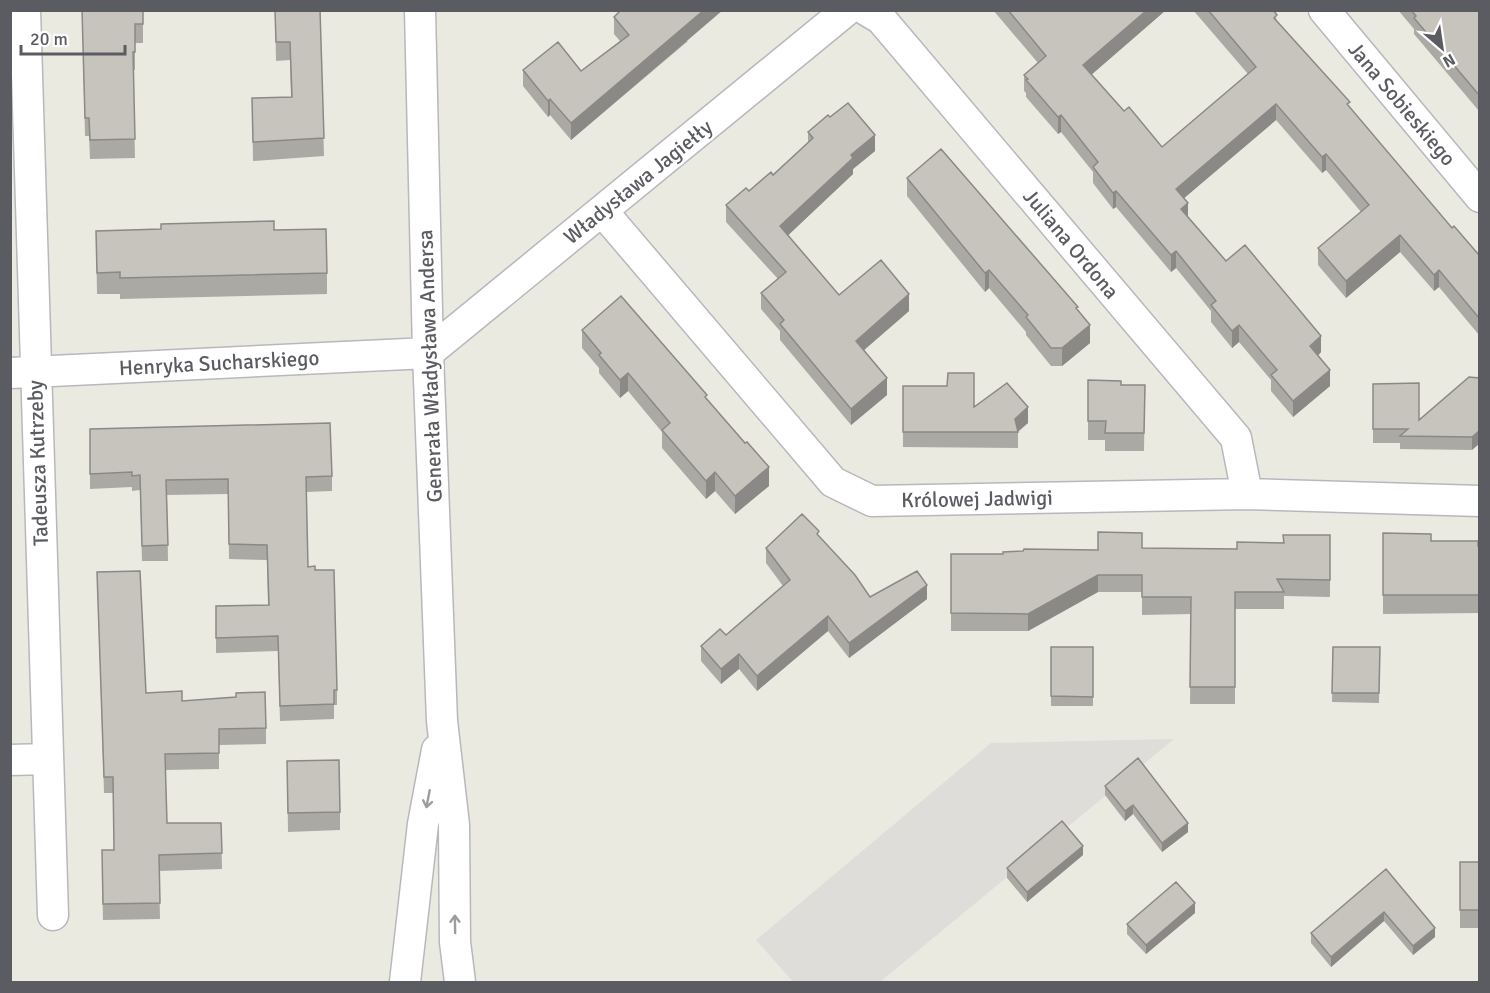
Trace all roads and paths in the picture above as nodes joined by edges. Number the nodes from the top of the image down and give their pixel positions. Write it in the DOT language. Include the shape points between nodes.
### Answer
graph roads {
  1 [pos="25,10"];
  2 [pos="420,10"];
  3 [pos="848,10"];
  4 [pos="866,10"];
  5 [pos="1324,10"];
  6 [pos="1479,197"];
  7 [pos="603,212"];
  8 [pos="428,352"];
  9 [pos="23,373"];
  10 [pos="1247,494"];
  11 [pos="1479,501"];
  12 [pos="442,721"];
  13 [pos="48,759"];
  14 [pos="10,760"];
  15 [pos="53,915"];
  16 [pos="405,982"];
  17 [pos="460,982"];
  1 -- 9 [label="street, Tadeusza Kutrzeby"];
  2 -- 8 [label="street, Generała Władysława Andersa"];
  3 -- 7 [label="street, Władysława Jagiełły"];
  4 -- 10 [label="street, Juliana Ordona" via="881,19 1236,438"];
  5 -- 6 [label="street, Jana Sobieskiego"];
  7 -- 8 [label="street, Władysława Jagiełły"];
  7 -- 10 [label="street, Królowej Jadwigi" via="833,482 872,501"];
  8 -- 9 [label="street, Henryka Sucharskiego"];
  8 -- 12 [label="street, Generała Władysława Andersa"];
  9 -- 13 [label="street, Tadeusza Kutrzeby"];
  10 -- 11 [label="street, Królowej Jadwigi"];
  12 -- 16 [label="street, Generała Władysława Andersa, one-way" via="423,824"];
  17 -- 12 [label="street, Generała Władysława Andersa, one-way" via="455,942 454,825"];
  13 -- 14 [label="street"];
  13 -- 15 [label="street, Tadeusza Kutrzeby"];
}
